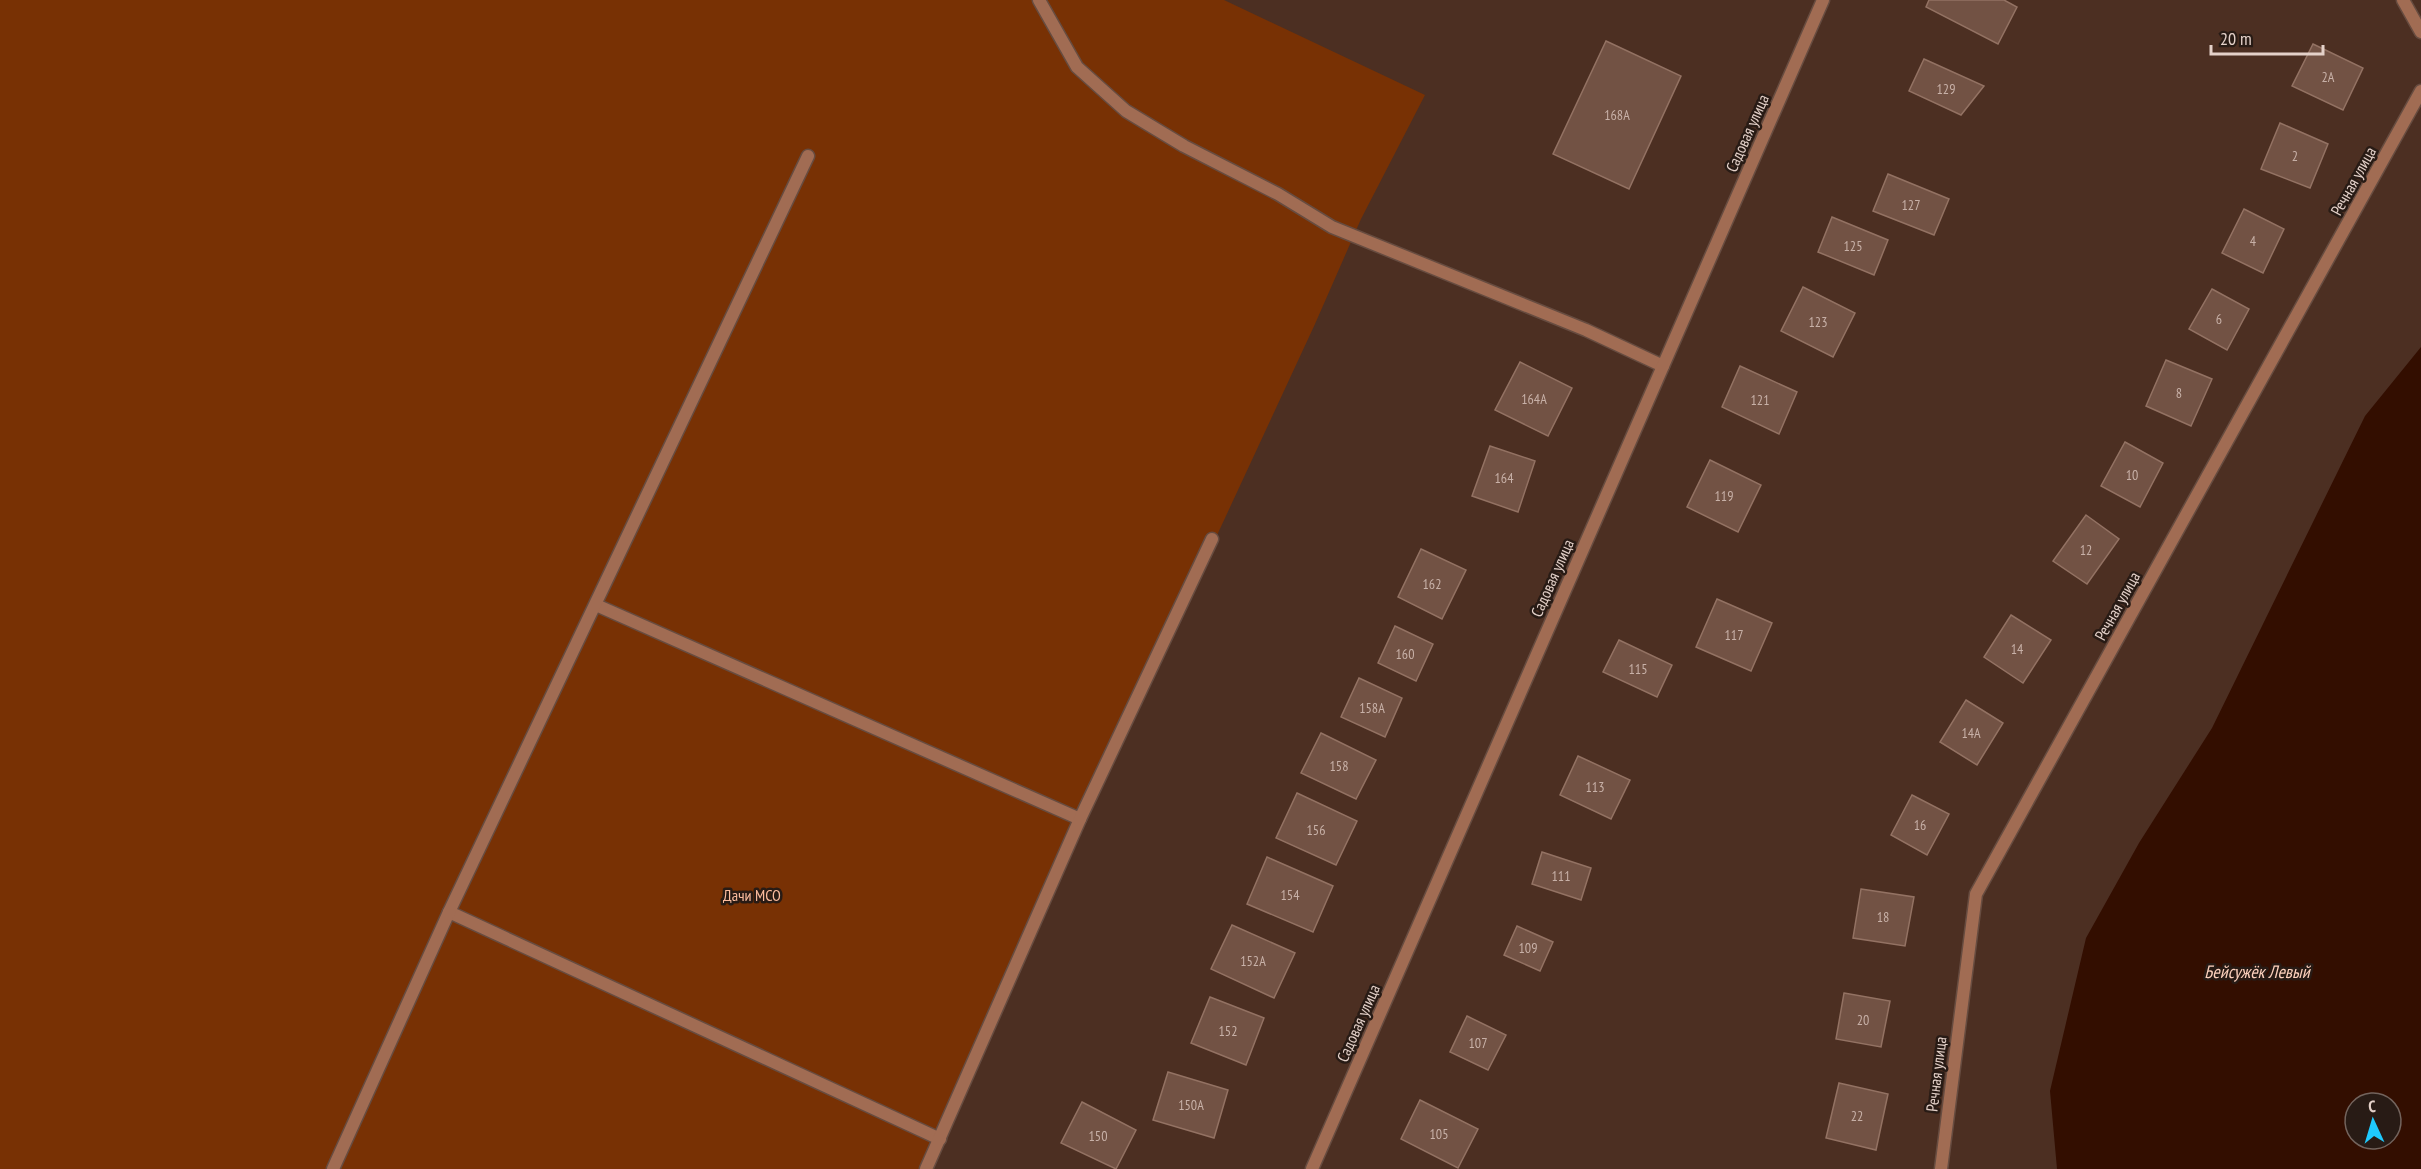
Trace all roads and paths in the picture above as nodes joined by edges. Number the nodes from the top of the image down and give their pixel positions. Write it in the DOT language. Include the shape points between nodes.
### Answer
graph roads {
  1 [pos="1038,0"];
  2 [pos="1823,0"];
  3 [pos="2403,0"];
  4 [pos="2421,32"];
  5 [pos="2421,91"];
  6 [pos="808,156"];
  7 [pos="1663,366"];
  8 [pos="1212,539"];
  9 [pos="596,605"];
  10 [pos="1080,819"];
  11 [pos="449,912"];
  12 [pos="940,1139"];
  13 [pos="333,1169"];
  14 [pos="926,1169"];
  15 [pos="1312,1169"];
  16 [pos="1941,1169"];
  1 -- 7 [label="street" via="1077,67 1126,111 1184,146 1278,194 1332,227 1586,330"];
  2 -- 7 [label="street, Садовая улица"];
  3 -- 4 [label="street"];
  5 -- 16 [label="street, Речная улица" via="1976,894"];
  6 -- 9 [label="street"];
  7 -- 15 [label="street, Садовая улица"];
  8 -- 10 [label="street"];
  9 -- 10 [label="street"];
  9 -- 11 [label="street"];
  10 -- 12 [label="street"];
  11 -- 12 [label="street"];
  11 -- 13 [label="street"];
  12 -- 14 [label="street"];
}
